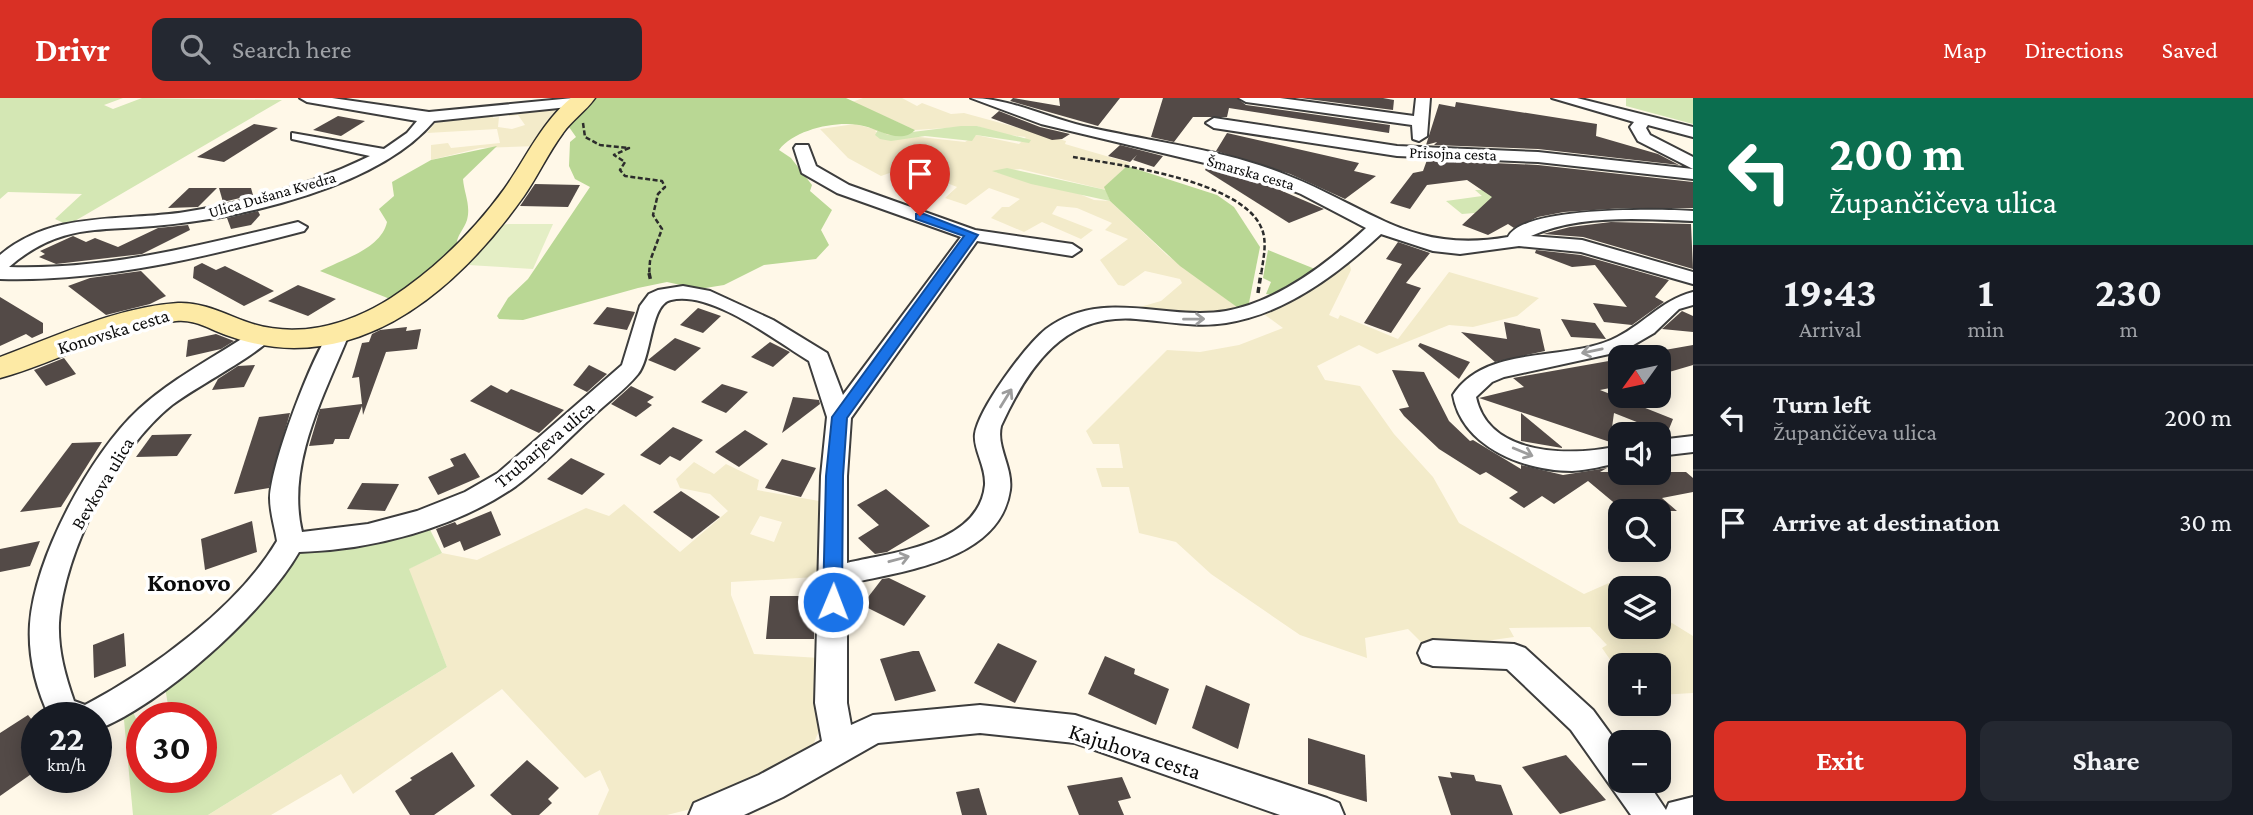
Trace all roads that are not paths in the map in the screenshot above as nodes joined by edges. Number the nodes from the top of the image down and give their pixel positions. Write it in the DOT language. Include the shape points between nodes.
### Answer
graph roads {
  1 [pos="307,98"];
  2 [pos="978,98"];
  3 [pos="1247,98"];
  4 [pos="1423,98"];
  5 [pos="1559,98"];
  6 [pos="1613,104"];
  7 [pos="582,105"];
  8 [pos="429,117"];
  9 [pos="1645,120"];
  10 [pos="1420,121"];
  11 [pos="1214,123"];
  12 [pos="1693,132"];
  13 [pos="298,136"];
  14 [pos="802,148"];
  15 [pos="1427,150"];
  16 [pos="385,154"];
  17 [pos="1693,164"];
  18 [pos="1693,174"];
  19 [pos="1693,216"];
  20 [pos="1379,226"];
  21 [pos="298,227"];
  22 [pos="972,235"];
  23 [pos="1518,241"];
  24 [pos="1072,250"];
  25 [pos="0,265"];
  26 [pos="0,273"];
  27 [pos="1693,278"];
  28 [pos="1693,298"];
  29 [pos="338,334"];
  30 [pos="262,336"];
  31 [pos="6,363"];
  32 [pos="839,417"];
  33 [pos="1693,444"];
  34 [pos="1671,447"];
  35 [pos="1608,456"];
  36 [pos="291,542"];
  37 [pos="833,577"];
  38 [pos="1433,653"];
  39 [pos="60,702"];
  40 [pos="112,708"];
  41 [pos="839,746"];
  42 [pos="1608,757"];
  43 [pos="1635,793"];
  44 [pos="1693,814"];
  45 [pos="706,815"];
  46 [pos="1327,815"];
  47 [pos="1651,815"];
  48 [pos="1681,815"];
  1 -- 8 [label="street"];
  2 -- 20 [label="street, Šmarska cesta" via="1067,127 1277,176"];
  3 -- 10 [label="street"];
  4 -- 10 [label="street"];
  5 -- 6 [label="street"];
  6 -- 9 [label="street"];
  7 -- 8 [label="street"];
  7 -- 29 [label="street, Konovska cesta" via="558,126 500,212 468,248 401,304"];
  8 -- 16 [label="street, Ulica Dušana Kvedra" via="411,140"];
  9 -- 12 [label="street"];
  9 -- 17 [label="street" via="1638,127 1644,138"];
  10 -- 15 [label="street" via="1419,141"];
  11 -- 15 [label="street, Prisojna cesta" via="1397,151"];
  13 -- 16 [label="street"];
  14 -- 22 [label="street" via="808,169 843,189"];
  15 -- 18 [label="street, Prisojna cesta" via="1569,159"];
  16 -- 25 [label="street, Ulica Dušana Kvedra" via="315,184 207,214 52,232 26,244"];
  19 -- 23 [label="street, Šmarska cesta" via="1639,215 1568,222 1522,233"];
  20 -- 23 [label="street, Šmarska cesta" via="1458,248"];
  37 -- 20 [label="street, one-way" via="949,545 971,534 992,508 1000,485 987,435 1033,355 1053,334 1099,311 1122,310 1190,321 1256,309 1338,260"];
  21 -- 26 [label="street, Ulica Dušana Kvedra" via="126,265 67,273"];
  22 -- 24 [label="street"];
  22 -- 32 [label="street"];
  23 -- 27 [label="street, Šmarska cesta" via="1582,246"];
  28 -- 35 [label="street, one-way" via="1672,304 1633,339 1498,371 1464,395 1470,418 1484,432 1531,456 1568,463"];
  29 -- 30 [label="street, Konovska cesta" via="298,339"];
  29 -- 36 [label="street" via="286,479 283,498"];
  30 -- 31 [label="street, Konovska cesta" via="208,315 175,312"];
  30 -- 39 [label="street, Bevkova ulica" via="137,425 78,516 56,570 44,646"];
  32 -- 36 [label="street, Trubarjeva ulica" via="819,358 726,303 683,291 662,294 651,306 633,366 495,487 403,524 317,543"];
  32 -- 37 [label="street"];
  33 -- 34 [label="street"];
  36 -- 40 [label="street" via="284,560 226,621"];
  37 -- 41 [label="street" via="831,703"];
  38 -- 42 [label="street" via="1514,657 1582,720"];
  41 -- 45 [label="street, Kajuhova cesta" via="771,786"];
  41 -- 46 [label="street, Kajuhova cesta" via="873,729 980,719 1075,729"];
  43 -- 47 [label="street"];
  44 -- 48 [label="street"];
}
